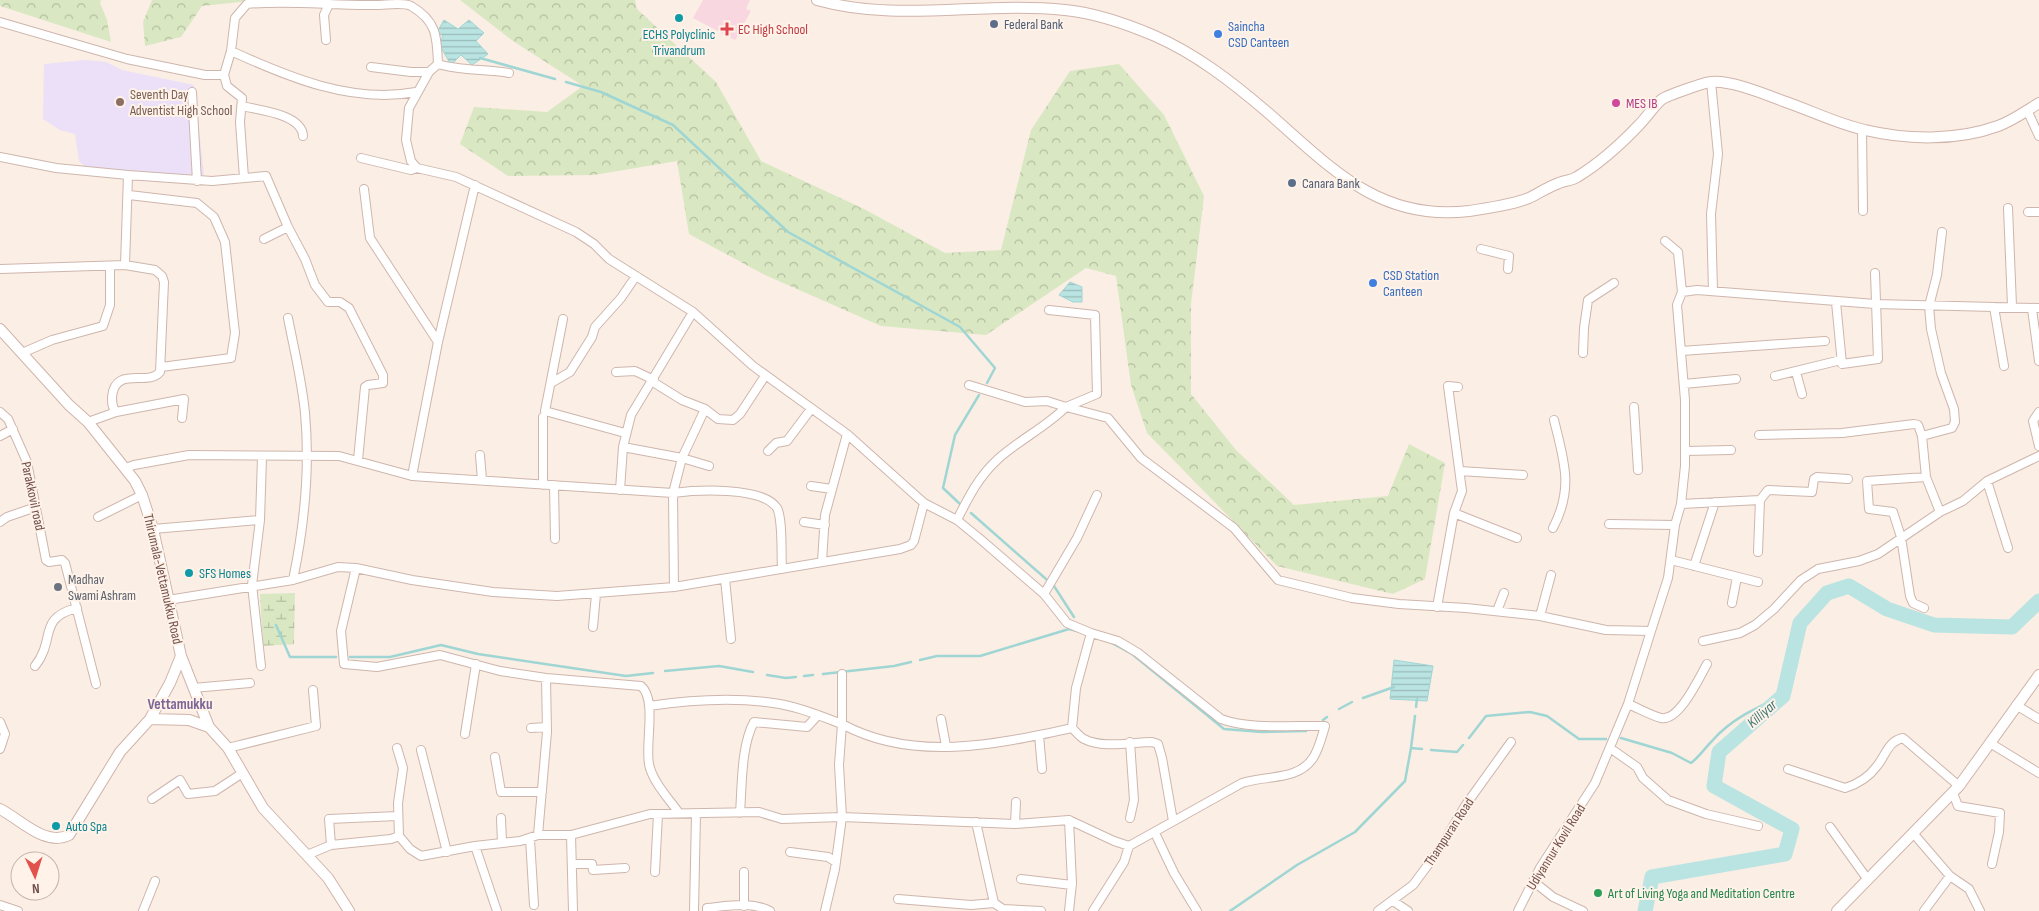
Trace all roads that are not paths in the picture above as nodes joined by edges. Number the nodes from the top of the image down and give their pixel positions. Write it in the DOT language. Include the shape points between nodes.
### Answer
graph roads {
  1 [pos="817,0"];
  2 [pos="328,4"];
  3 [pos="0,22"];
  4 [pos="326,40"];
  5 [pos="231,51"];
  6 [pos="438,64"];
  7 [pos="372,67"];
  8 [pos="429,72"];
  9 [pos="510,73"];
  10 [pos="224,75"];
  11 [pos="1711,82"];
  12 [pos="192,92"];
  13 [pos="416,92"];
  14 [pos="2039,103"];
  15 [pos="242,106"];
  16 [pos="2027,110"];
  17 [pos="1862,130"];
  18 [pos="303,136"];
  19 [pos="2039,136"];
  20 [pos="0,157"];
  21 [pos="360,158"];
  22 [pos="417,168"];
  23 [pos="128,175"];
  24 [pos="244,178"];
  25 [pos="197,181"];
  26 [pos="475,185"];
  27 [pos="364,190"];
  28 [pos="129,195"];
  29 [pos="2008,208"];
  30 [pos="1863,211"];
  31 [pos="2028,212"];
  32 [pos="2039,212"];
  33 [pos="288,227"];
  34 [pos="1942,232"];
  35 [pos="264,239"];
  36 [pos="1665,241"];
  37 [pos="1481,249"];
  38 [pos="125,265"];
  39 [pos="110,266"];
  40 [pos="0,269"];
  41 [pos="1508,269"];
  42 [pos="1875,273"];
  43 [pos="636,276"];
  44 [pos="1614,283"];
  45 [pos="1713,291"];
  46 [pos="1682,292"];
  47 [pos="1836,302"];
  48 [pos="1875,304"];
  49 [pos="1929,306"];
  50 [pos="2012,306"];
  51 [pos="1994,307"];
  52 [pos="2036,308"];
  53 [pos="1049,310"];
  54 [pos="693,312"];
  55 [pos="288,318"];
  56 [pos="563,318"];
  57 [pos="0,329"];
  58 [pos="1825,341"];
  59 [pos="438,342"];
  60 [pos="1681,351"];
  61 [pos="22,353"];
  62 [pos="1583,353"];
  63 [pos="1841,360"];
  64 [pos="2039,361"];
  65 [pos="2004,366"];
  66 [pos="161,367"];
  67 [pos="616,372"];
  68 [pos="1796,372"];
  69 [pos="765,376"];
  70 [pos="1775,376"];
  71 [pos="1736,379"];
  72 [pos="653,381"];
  73 [pos="551,383"];
  74 [pos="1684,384"];
  75 [pos="969,385"];
  76 [pos="1458,387"];
  77 [pos="1802,394"];
  78 [pos="1066,407"];
  79 [pos="1634,407"];
  80 [pos="706,409"];
  81 [pos="811,409"];
  82 [pos="0,412"];
  83 [pos="116,412"];
  84 [pos="2039,412"];
  85 [pos="544,417"];
  86 [pos="182,418"];
  87 [pos="1554,420"];
  88 [pos="88,422"];
  89 [pos="13,429"];
  90 [pos="625,434"];
  91 [pos="847,434"];
  92 [pos="1758,435"];
  93 [pos="0,436"];
  94 [pos="1922,436"];
  95 [pos="2039,446"];
  96 [pos="623,447"];
  97 [pos="1731,450"];
  98 [pos="768,451"];
  99 [pos="1685,451"];
  100 [pos="480,455"];
  101 [pos="2039,456"];
  102 [pos="262,457"];
  103 [pos="306,457"];
  104 [pos="682,458"];
  105 [pos="358,460"];
  106 [pos="709,466"];
  107 [pos="126,468"];
  108 [pos="1638,470"];
  109 [pos="1460,471"];
  110 [pos="1523,475"];
  111 [pos="412,476"];
  112 [pos="1926,477"];
  113 [pos="1848,479"];
  114 [pos="482,480"];
  115 [pos="1987,481"];
  116 [pos="543,485"];
  117 [pos="554,485"];
  118 [pos="811,486"];
  119 [pos="832,489"];
  120 [pos="620,490"];
  121 [pos="673,493"];
  122 [pos="142,495"];
  123 [pos="1097,496"];
  124 [pos="1760,500"];
  125 [pos="1715,502"];
  126 [pos="924,503"];
  127 [pos="1681,504"];
  128 [pos="36,508"];
  129 [pos="1940,512"];
  130 [pos="1454,513"];
  131 [pos="98,517"];
  132 [pos="260,520"];
  133 [pos="957,520"];
  134 [pos="0,522"];
  135 [pos="804,522"];
  136 [pos="1609,524"];
  137 [pos="825,525"];
  138 [pos="1675,525"];
  139 [pos="1552,528"];
  140 [pos="153,529"];
  141 [pos="1901,537"];
  142 [pos="1517,538"];
  143 [pos="555,539"];
  144 [pos="2008,548"];
  145 [pos="1758,552"];
  146 [pos="1670,560"];
  147 [pos="822,561"];
  148 [pos="1694,566"];
  149 [pos="356,568"];
  150 [pos="782,569"];
  151 [pos="1551,575"];
  152 [pos="1737,577"];
  153 [pos="725,579"];
  154 [pos="293,580"];
  155 [pos="1758,582"];
  156 [pos="252,585"];
  157 [pos="674,587"];
  158 [pos="1504,593"];
  159 [pos="596,594"];
  160 [pos="1044,594"];
  161 [pos="168,600"];
  162 [pos="1732,603"];
  163 [pos="1437,607"];
  164 [pos="77,608"];
  165 [pos="1924,608"];
  166 [pos="1497,611"];
  167 [pos="1540,616"];
  168 [pos="593,627"];
  169 [pos="1651,631"];
  170 [pos="1091,633"];
  171 [pos="730,639"];
  172 [pos="1703,642"];
  173 [pos="181,656"];
  174 [pos="476,664"];
  175 [pos="1707,664"];
  176 [pos="35,666"];
  177 [pos="260,666"];
  178 [pos="842,674"];
  179 [pos="2039,675"];
  180 [pos="546,678"];
  181 [pos="250,683"];
  182 [pos="96,684"];
  183 [pos="193,688"];
  184 [pos="312,690"];
  185 [pos="1628,704"];
  186 [pos="2016,705"];
  187 [pos="649,706"];
  188 [pos="818,715"];
  189 [pos="150,719"];
  190 [pos="941,719"];
  191 [pos="2039,719"];
  192 [pos="0,722"];
  193 [pos="842,724"];
  194 [pos="209,727"];
  195 [pos="547,727"];
  196 [pos="531,728"];
  197 [pos="1072,728"];
  198 [pos="465,734"];
  199 [pos="1039,735"];
  200 [pos="1130,742"];
  201 [pos="1511,742"];
  202 [pos="1990,743"];
  203 [pos="946,746"];
  204 [pos="228,748"];
  205 [pos="397,748"];
  206 [pos="1610,748"];
  207 [pos="0,749"];
  208 [pos="421,750"];
  209 [pos="495,757"];
  210 [pos="1042,769"];
  211 [pos="1788,769"];
  212 [pos="2039,773"];
  213 [pos="241,774"];
  214 [pos="1956,790"];
  215 [pos="542,792"];
  216 [pos="152,800"];
  217 [pos="1016,802"];
  218 [pos="0,809"];
  219 [pos="679,813"];
  220 [pos="740,813"];
  221 [pos="658,814"];
  222 [pos="696,814"];
  223 [pos="398,816"];
  224 [pos="842,817"];
  225 [pos="501,818"];
  226 [pos="1130,818"];
  227 [pos="1069,820"];
  228 [pos="1173,821"];
  229 [pos="976,822"];
  230 [pos="1015,824"];
  231 [pos="1758,826"];
  232 [pos="1830,827"];
  233 [pos="1155,833"];
  234 [pos="1913,834"];
  235 [pos="538,835"];
  236 [pos="571,835"];
  237 [pos="399,836"];
  238 [pos="530,839"];
  239 [pos="502,843"];
  240 [pos="331,845"];
  241 [pos="474,846"];
  242 [pos="1129,846"];
  243 [pos="447,852"];
  244 [pos="790,852"];
  245 [pos="307,855"];
  246 [pos="836,862"];
  247 [pos="572,864"];
  248 [pos="1992,864"];
  249 [pos="625,868"];
  250 [pos="656,872"];
  251 [pos="744,872"];
  252 [pos="1950,876"];
  253 [pos="1021,879"];
  254 [pos="1868,880"];
  255 [pos="155,881"];
  256 [pos="1533,881"];
  257 [pos="1072,885"];
  258 [pos="898,899"];
  259 [pos="1393,901"];
  260 [pos="994,902"];
  261 [pos="0,905"];
  262 [pos="534,905"];
  263 [pos="340,906"];
  264 [pos="744,906"];
  265 [pos="18,911"];
  266 [pos="143,911"];
  267 [pos="349,911"];
  268 [pos="497,911"];
  269 [pos="573,911"];
  270 [pos="694,911"];
  271 [pos="707,911"];
  272 [pos="770,911"];
  273 [pos="825,911"];
  274 [pos="1041,911"];
  275 [pos="1069,911"];
  276 [pos="1093,911"];
  277 [pos="1197,911"];
  278 [pos="1378,911"];
  279 [pos="1408,911"];
  280 [pos="1518,911"];
  281 [pos="1584,911"];
  282 [pos="1837,911"];
  283 [pos="1924,911"];
  284 [pos="1980,911"];
  1 -- 11 [label="main road" via="853,9 911,12 1063,9 1116,21 1183,50 1227,79 1331,170 1358,188 1426,210 1467,211 1525,200 1561,181 1573,180 1604,158 1663,97"];
  2 -- 4 [label="street" via="324,15"];
  2 -- 5 [label="street" via="247,4 234,18"];
  2 -- 6 [label="street" via="409,5 435,29"];
  3 -- 10 [label="street" via="127,59 205,75"];
  5 -- 10 [label="street"];
  5 -- 13 [label="street" via="266,67 352,94 396,96"];
  6 -- 8 [label="street"];
  6 -- 9 [label="street"];
  7 -- 8 [label="street"];
  8 -- 13 [label="street"];
  10 -- 15 [label="street" via="227,86 242,98"];
  11 -- 17 [label="main road" via="1736,86"];
  11 -- 45 [label="street" via="1718,154 1710,214"];
  12 -- 25 [label="street"];
  13 -- 22 [label="street" via="409,108 406,140 411,161"];
  14 -- 16 [label="main road"];
  15 -- 18 [label="street" via="294,121"];
  15 -- 24 [label="street"];
  16 -- 17 [label="main road" via="2000,126 1948,136 1901,136"];
  16 -- 19 [label="street"];
  17 -- 30 [label="street"];
  20 -- 23 [label="street" via="56,168"];
  21 -- 22 [label="street" via="411,170"];
  22 -- 26 [label="street"];
  23 -- 25 [label="street"];
  23 -- 28 [label="street"];
  24 -- 25 [label="street"];
  24 -- 33 [label="street" via="266,176"];
  26 -- 43 [label="street" via="576,232 608,259"];
  26 -- 59 [label="street"];
  27 -- 59 [label="street" via="370,238"];
  28 -- 38 [label="street"];
  28 -- 66 [label="street" via="197,204 214,217 225,242 235,333 231,358"];
  29 -- 50 [label="street"];
  31 -- 32 [label="street"];
  33 -- 35 [label="street"];
  33 -- 105 [label="street" via="318,290 328,302 340,302 349,308 383,375 382,382 365,388"];
  34 -- 49 [label="street" via="1937,275"];
  36 -- 46 [label="street, Udiyannur Kovil Road" via="1678,252"];
  37 -- 41 [label="street" via="1509,256"];
  38 -- 39 [label="street"];
  38 -- 66 [label="street" via="155,270 164,279"];
  39 -- 40 [label="street"];
  39 -- 61 [label="street" via="110,305 103,326 52,340"];
  42 -- 48 [label="street"];
  43 -- 54 [label="street"];
  43 -- 73 [label="street" via="595,327 570,372"];
  44 -- 62 [label="street" via="1588,300"];
  45 -- 46 [label="street"];
  45 -- 47 [label="street"];
  46 -- 60 [label="street, Udiyannur Kovil Road" via="1677,305"];
  47 -- 48 [label="street"];
  47 -- 63 [label="street"];
  48 -- 49 [label="street"];
  48 -- 63 [label="street" via="1878,359 1842,364"];
  49 -- 51 [label="street"];
  49 -- 94 [label="street" via="1935,347 1955,422 1948,430"];
  50 -- 51 [label="street"];
  50 -- 52 [label="street"];
  51 -- 65 [label="street"];
  52 -- 64 [label="street"];
  53 -- 78 [label="street" via="1095,315 1097,394"];
  54 -- 69 [label="street"];
  54 -- 72 [label="street"];
  55 -- 103 [label="street" via="302,392"];
  56 -- 73 [label="street"];
  57 -- 61 [label="main road, Thirumala-Vettamukku Road"];
  58 -- 60 [label="street"];
  59 -- 111 [label="street"];
  60 -- 74 [label="street, Udiyannur Kovil Road"];
  61 -- 88 [label="main road, Thirumala-Vettamukku Road"];
  63 -- 68 [label="street"];
  66 -- 83 [label="street" via="158,375 124,380 115,386 112,400"];
  67 -- 72 [label="street" via="635,371"];
  68 -- 70 [label="street"];
  68 -- 77 [label="street"];
  69 -- 80 [label="street" via="737,418 718,419"];
  69 -- 81 [label="street"];
  71 -- 74 [label="street"];
  72 -- 80 [label="street" via="682,400"];
  72 -- 90 [label="street" via="631,415"];
  73 -- 90 [label="street" via="545,411"];
  74 -- 99 [label="street, Udiyannur Kovil Road"];
  75 -- 78 [label="street" via="1025,402 1047,401"];
  76 -- 109 [label="street" via="1448,386"];
  78 -- 133 [label="street" via="998,459 977,482"];
  78 -- 163 [label="street" via="1108,418 1141,458 1234,528 1278,580 1352,598"];
  79 -- 108 [label="street"];
  80 -- 104 [label="street"];
  81 -- 91 [label="street"];
  81 -- 98 [label="street" via="787,442 776,442"];
  82 -- 89 [label="street, Parakkovil road"];
  83 -- 86 [label="street" via="184,399"];
  83 -- 88 [label="street"];
  84 -- 95 [label="street" via="2033,421"];
  85 -- 116 [label="street"];
  87 -- 139 [label="street" via="1565,463 1566,487 1561,512"];
  88 -- 107 [label="main road, Thirumala-Vettamukku Road"];
  89 -- 93 [label="street"];
  89 -- 128 [label="street, Parakkovil road" via="27,462"];
  90 -- 96 [label="street"];
  91 -- 119 [label="street"];
  91 -- 126 [label="street"];
  92 -- 94 [label="street" via="1842,433 1914,424 1918,425"];
  94 -- 112 [label="street"];
  96 -- 104 [label="street"];
  96 -- 120 [label="street"];
  97 -- 99 [label="street"];
  99 -- 127 [label="street, Udiyannur Kovil Road"];
  100 -- 114 [label="street"];
  101 -- 115 [label="street"];
  102 -- 103 [label="street"];
  102 -- 107 [label="street" via="189,455"];
  102 -- 132 [label="street"];
  103 -- 105 [label="street" via="339,456"];
  103 -- 154 [label="street" via="299,551"];
  104 -- 106 [label="street"];
  104 -- 121 [label="street"];
  105 -- 111 [label="street"];
  107 -- 122 [label="main road, Thirumala-Vettamukku Road"];
  109 -- 110 [label="street"];
  109 -- 130 [label="street" via="1462,491"];
  111 -- 114 [label="street"];
  112 -- 129 [label="street"];
  112 -- 141 [label="street" via="1867,481 1869,509 1893,512"];
  113 -- 124 [label="street" via="1817,478 1812,492 1768,490"];
  114 -- 116 [label="street"];
  115 -- 129 [label="street" via="1963,501"];
  115 -- 144 [label="street"];
  116 -- 117 [label="street"];
  117 -- 120 [label="street"];
  117 -- 143 [label="street"];
  118 -- 119 [label="street"];
  119 -- 137 [label="street"];
  120 -- 121 [label="street"];
  121 -- 150 [label="street" via="719,491 764,498 777,508 780,518"];
  121 -- 157 [label="street"];
  122 -- 131 [label="street"];
  122 -- 140 [label="main road, Thirumala-Vettamukku Road"];
  123 -- 160 [label="street"];
  124 -- 125 [label="street"];
  124 -- 145 [label="street"];
  125 -- 127 [label="street"];
  125 -- 148 [label="street"];
  126 -- 133 [label="street"];
  126 -- 147 [label="street" via="914,541 910,545"];
  127 -- 138 [label="street, Udiyannur Kovil Road"];
  128 -- 134 [label="street"];
  128 -- 164 [label="street, Parakkovil road" via="45,557 49,562 62,560 65,563"];
  129 -- 141 [label="street"];
  130 -- 142 [label="street"];
  130 -- 163 [label="street"];
  132 -- 140 [label="street"];
  132 -- 156 [label="street"];
  133 -- 160 [label="street"];
  135 -- 137 [label="street"];
  136 -- 138 [label="street"];
  137 -- 147 [label="street"];
  138 -- 146 [label="street, Udiyannur Kovil Road"];
  140 -- 161 [label="main road, Thirumala-Vettamukku Road"];
  141 -- 165 [label="street" via="1910,596 1913,602"];
  141 -- 172 [label="street" via="1866,559 1818,569 1801,580 1755,625 1740,633"];
  146 -- 148 [label="street"];
  146 -- 169 [label="street, Udiyannur Kovil Road" via="1668,578"];
  147 -- 150 [label="street"];
  148 -- 152 [label="street"];
  149 -- 154 [label="street" via="338,566"];
  149 -- 159 [label="street" via="493,592 558,596"];
  149 -- 174 [label="street" via="341,631 344,664 377,667 440,655"];
  150 -- 153 [label="street"];
  151 -- 167 [label="street"];
  152 -- 155 [label="street"];
  152 -- 162 [label="street"];
  153 -- 157 [label="street"];
  153 -- 171 [label="street"];
  154 -- 156 [label="street"];
  156 -- 161 [label="street"];
  156 -- 177 [label="street"];
  157 -- 159 [label="street"];
  158 -- 166 [label="street"];
  159 -- 168 [label="street"];
  160 -- 170 [label="street" via="1067,623"];
  161 -- 173 [label="main road, Thirumala-Vettamukku Road"];
  163 -- 166 [label="street"];
  164 -- 176 [label="street" via="61,612 54,618 44,655"];
  164 -- 182 [label="street"];
  166 -- 167 [label="street"];
  167 -- 169 [label="street" via="1606,630"];
  169 -- 185 [label="street, Udiyannur Kovil Road"];
  170 -- 197 [label="street" via="1076,688"];
  170 -- 228 [label="street" via="1118,641 1138,653 1227,721 1249,726 1325,726 1314,757 1305,769 1242,783"];
  173 -- 183 [label="main road, Thirumala-Vettamukku Road"];
  173 -- 189 [label="main road"];
  174 -- 180 [label="street"];
  174 -- 198 [label="street"];
  175 -- 185 [label="street" via="1677,713 1668,718 1660,718"];
  178 -- 193 [label="street"];
  179 -- 186 [label="main road"];
  180 -- 187 [label="street" via="641,686 650,697"];
  180 -- 195 [label="street"];
  181 -- 183 [label="street"];
  183 -- 194 [label="main road, Thirumala-Vettamukku Road"];
  184 -- 204 [label="street" via="316,726"];
  185 -- 206 [label="street, Udiyannur Kovil Road"];
  186 -- 191 [label="street"];
  186 -- 202 [label="main road"];
  187 -- 188 [label="street" via="731,700 773,703"];
  187 -- 219 [label="street" via="650,767"];
  188 -- 193 [label="street"];
  188 -- 220 [label="street" via="807,727 754,722 748,733"];
  189 -- 194 [label="main road" via="189,720"];
  189 -- 218 [label="main road" via="120,752 69,835 53,839 42,835"];
  190 -- 203 [label="street"];
  192 -- 207 [label="street" via="5,734"];
  193 -- 203 [label="street" via="905,744"];
  193 -- 224 [label="street" via="839,765"];
  194 -- 204 [label="main road"];
  195 -- 196 [label="street"];
  195 -- 215 [label="street"];
  197 -- 199 [label="street"];
  197 -- 200 [label="street" via="1084,739 1110,744"];
  199 -- 203 [label="street" via="994,744"];
  199 -- 210 [label="street"];
  200 -- 226 [label="street" via="1134,800"];
  200 -- 228 [label="street" via="1152,742 1161,749"];
  201 -- 259 [label="street, Thampuran Road" via="1465,806 1433,859 1413,885"];
  202 -- 212 [label="street"];
  202 -- 214 [label="main road"];
  204 -- 213 [label="main road"];
  205 -- 223 [label="street" via="403,768"];
  206 -- 231 [label="street" via="1637,767 1643,778 1668,800 1706,814"];
  206 -- 256 [label="street, Udiyannur Kovil Road" via="1595,783"];
  208 -- 243 [label="street"];
  209 -- 215 [label="street" via="501,792"];
  211 -- 214 [label="street" via="1845,788 1863,779 1877,766 1892,742 1903,738"];
  213 -- 216 [label="street" via="208,793 188,794 180,780"];
  213 -- 245 [label="main road" via="263,808"];
  214 -- 234 [label="main road"];
  214 -- 248 [label="street" via="1958,806 2000,813"];
  215 -- 235 [label="street"];
  217 -- 230 [label="street"];
  219 -- 221 [label="street"];
  219 -- 222 [label="street"];
  220 -- 222 [label="street"];
  220 -- 224 [label="street" via="759,812 782,819"];
  221 -- 236 [label="street"];
  221 -- 250 [label="street"];
  222 -- 270 [label="street"];
  223 -- 237 [label="street"];
  223 -- 240 [label="street" via="328,819"];
  224 -- 229 [label="street"];
  224 -- 246 [label="street"];
  225 -- 239 [label="street"];
  227 -- 230 [label="street"];
  227 -- 242 [label="street"];
  227 -- 257 [label="street"];
  228 -- 233 [label="street"];
  229 -- 230 [label="street"];
  229 -- 260 [label="street"];
  232 -- 254 [label="street"];
  233 -- 242 [label="street"];
  233 -- 277 [label="street"];
  234 -- 252 [label="street"];
  234 -- 254 [label="main road"];
  235 -- 236 [label="street"];
  235 -- 238 [label="street"];
  236 -- 247 [label="street"];
  237 -- 240 [label="street"];
  237 -- 243 [label="street" via="421,856"];
  238 -- 239 [label="street"];
  238 -- 262 [label="street"];
  239 -- 241 [label="street"];
  240 -- 245 [label="street"];
  241 -- 243 [label="street"];
  241 -- 268 [label="street"];
  242 -- 276 [label="street" via="1124,862"];
  244 -- 246 [label="street" via="828,857"];
  245 -- 263 [label="main road" via="328,878"];
  246 -- 273 [label="street"];
  247 -- 249 [label="street" via="592,864 592,870"];
  247 -- 269 [label="street"];
  251 -- 264 [label="street"];
  252 -- 283 [label="street"];
  252 -- 284 [label="street" via="1969,889"];
  253 -- 257 [label="street"];
  254 -- 282 [label="main road"];
  255 -- 266 [label="street"];
  256 -- 280 [label="street, Udiyannur Kovil Road"];
  256 -- 281 [label="street" via="1553,897"];
  257 -- 275 [label="street"];
  258 -- 260 [label="street" via="971,905"];
  259 -- 278 [label="street, Thampuran Road"];
  259 -- 279 [label="street"];
  260 -- 274 [label="street" via="1003,909"];
  261 -- 265 [label="street"];
  263 -- 267 [label="main road"];
  264 -- 271 [label="street" via="707,908"];
  264 -- 272 [label="street" via="761,906"];
}
